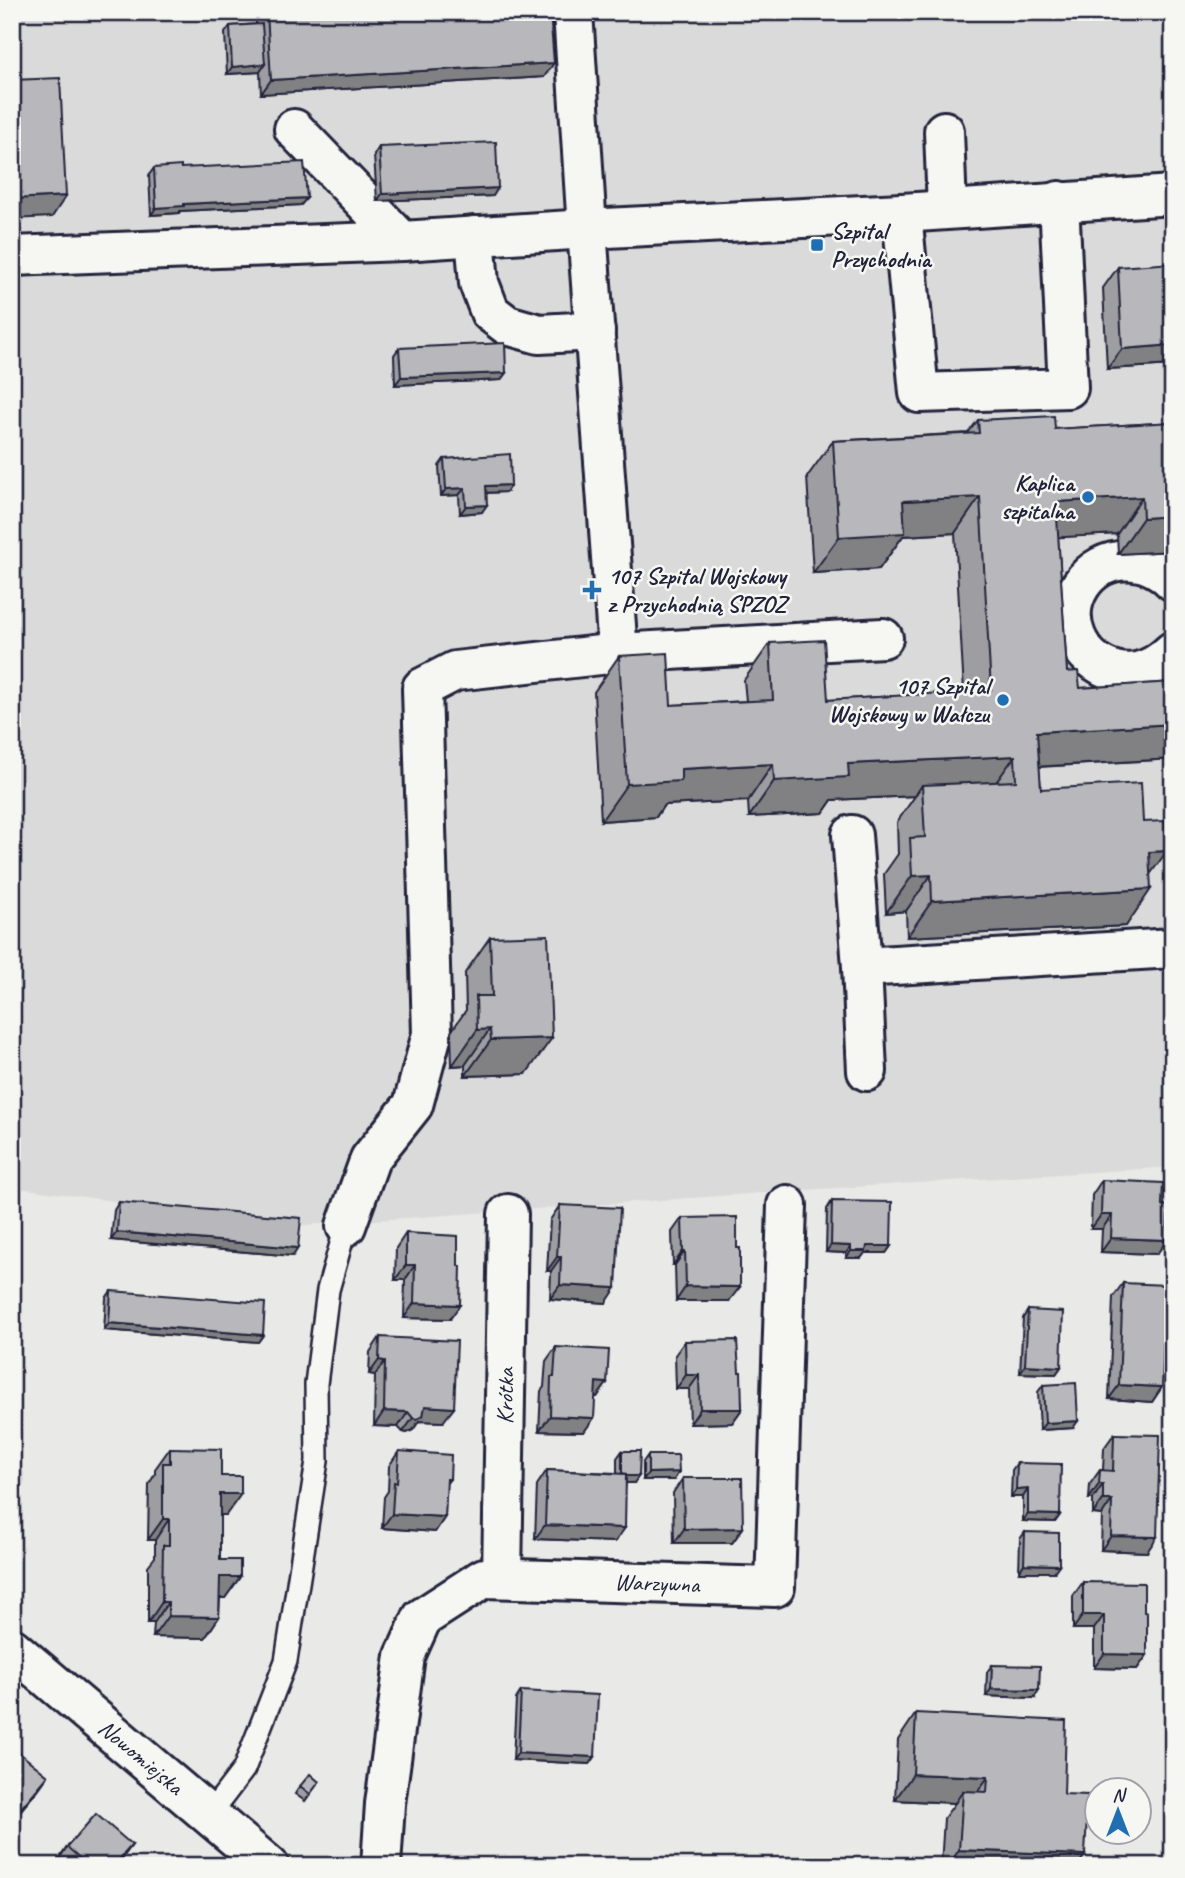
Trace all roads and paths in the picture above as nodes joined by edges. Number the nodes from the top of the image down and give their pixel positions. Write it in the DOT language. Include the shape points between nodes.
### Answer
graph roads {
  1 [pos="573,12"];
  2 [pos="294,129"];
  3 [pos="944,131"];
  4 [pos="1173,195"];
  5 [pos="1059,201"];
  6 [pos="947,209"];
  7 [pos="902,213"];
  8 [pos="587,229"];
  9 [pos="475,236"];
  10 [pos="402,241"];
  11 [pos="12,256"];
  12 [pos="595,331"];
  13 [pos="1173,581"];
  14 [pos="883,638"];
  15 [pos="1173,651"];
  16 [pos="618,653"];
  17 [pos="852,835"];
  18 [pos="1173,948"];
  19 [pos="862,967"];
  20 [pos="867,1071"];
  21 [pos="787,1205"];
  22 [pos="508,1214"];
  23 [pos="346,1226"];
  24 [pos="502,1578"];
  25 [pos="12,1648"];
  26 [pos="209,1815"];
  27 [pos="269,1866"];
  28 [pos="381,1866"];
  1 -- 8 [label="street"];
  2 -- 10 [label="street"];
  3 -- 6 [label="street"];
  4 -- 5 [label="street"];
  5 -- 6 [label="street"];
  5 -- 7 [label="street" via="1068,388 919,393"];
  6 -- 7 [label="street"];
  7 -- 8 [label="street"];
  8 -- 9 [label="street"];
  8 -- 12 [label="street"];
  9 -- 10 [label="street"];
  9 -- 12 [label="street" via="479,283 490,312 507,325 539,334"];
  10 -- 11 [label="street"];
  12 -- 16 [label="street"];
  13 -- 15 [label="street" via="1148,563 1110,562 1093,571 1080,586 1072,623 1077,642 1104,668 1142,671 1160,664"];
  14 -- 16 [label="street"];
  16 -- 23 [label="street" via="455,671 422,688 432,1034 413,1105 370,1158"];
  17 -- 19 [label="street"];
  18 -- 19 [label="street"];
  19 -- 20 [label="street"];
  21 -- 24 [label="street, Warzywna" via="775,1587"];
  22 -- 24 [label="street, Krótka"];
  23 -- 26 [label="lane" via="328,1290 316,1384 317,1461 286,1661 244,1769"];
  24 -- 28 [label="street, Warzywna" via="484,1578 422,1618 405,1656"];
  25 -- 26 [label="street, Nowomiejska"];
  26 -- 27 [label="street, Nowomiejska"];
}
